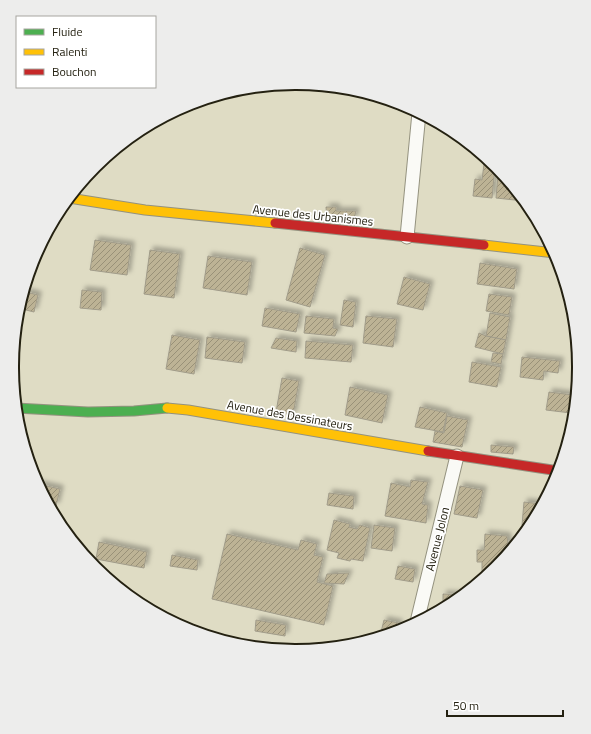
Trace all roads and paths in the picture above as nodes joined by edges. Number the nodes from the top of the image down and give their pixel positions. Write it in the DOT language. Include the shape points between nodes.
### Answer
graph roads {
  1 [pos="418,119"];
  2 [pos="76,199"];
  3 [pos="408,237"];
  4 [pos="547,252"];
  5 [pos="22,408"];
  6 [pos="457,456"];
  7 [pos="552,470"];
  8 [pos="419,615"];
  1 -- 3 [label="street"];
  2 -- 3 [label="street, Avenue des Urbanismes" via="145,210"];
  3 -- 4 [label="street, Avenue des Urbanismes"];
  5 -- 6 [label="street, Avenue des Dessinateurs" via="88,412 162,408 188,410"];
  6 -- 7 [label="street, Avenue des Dessinateurs"];
  6 -- 8 [label="street, Avenue Jolon"];
}
